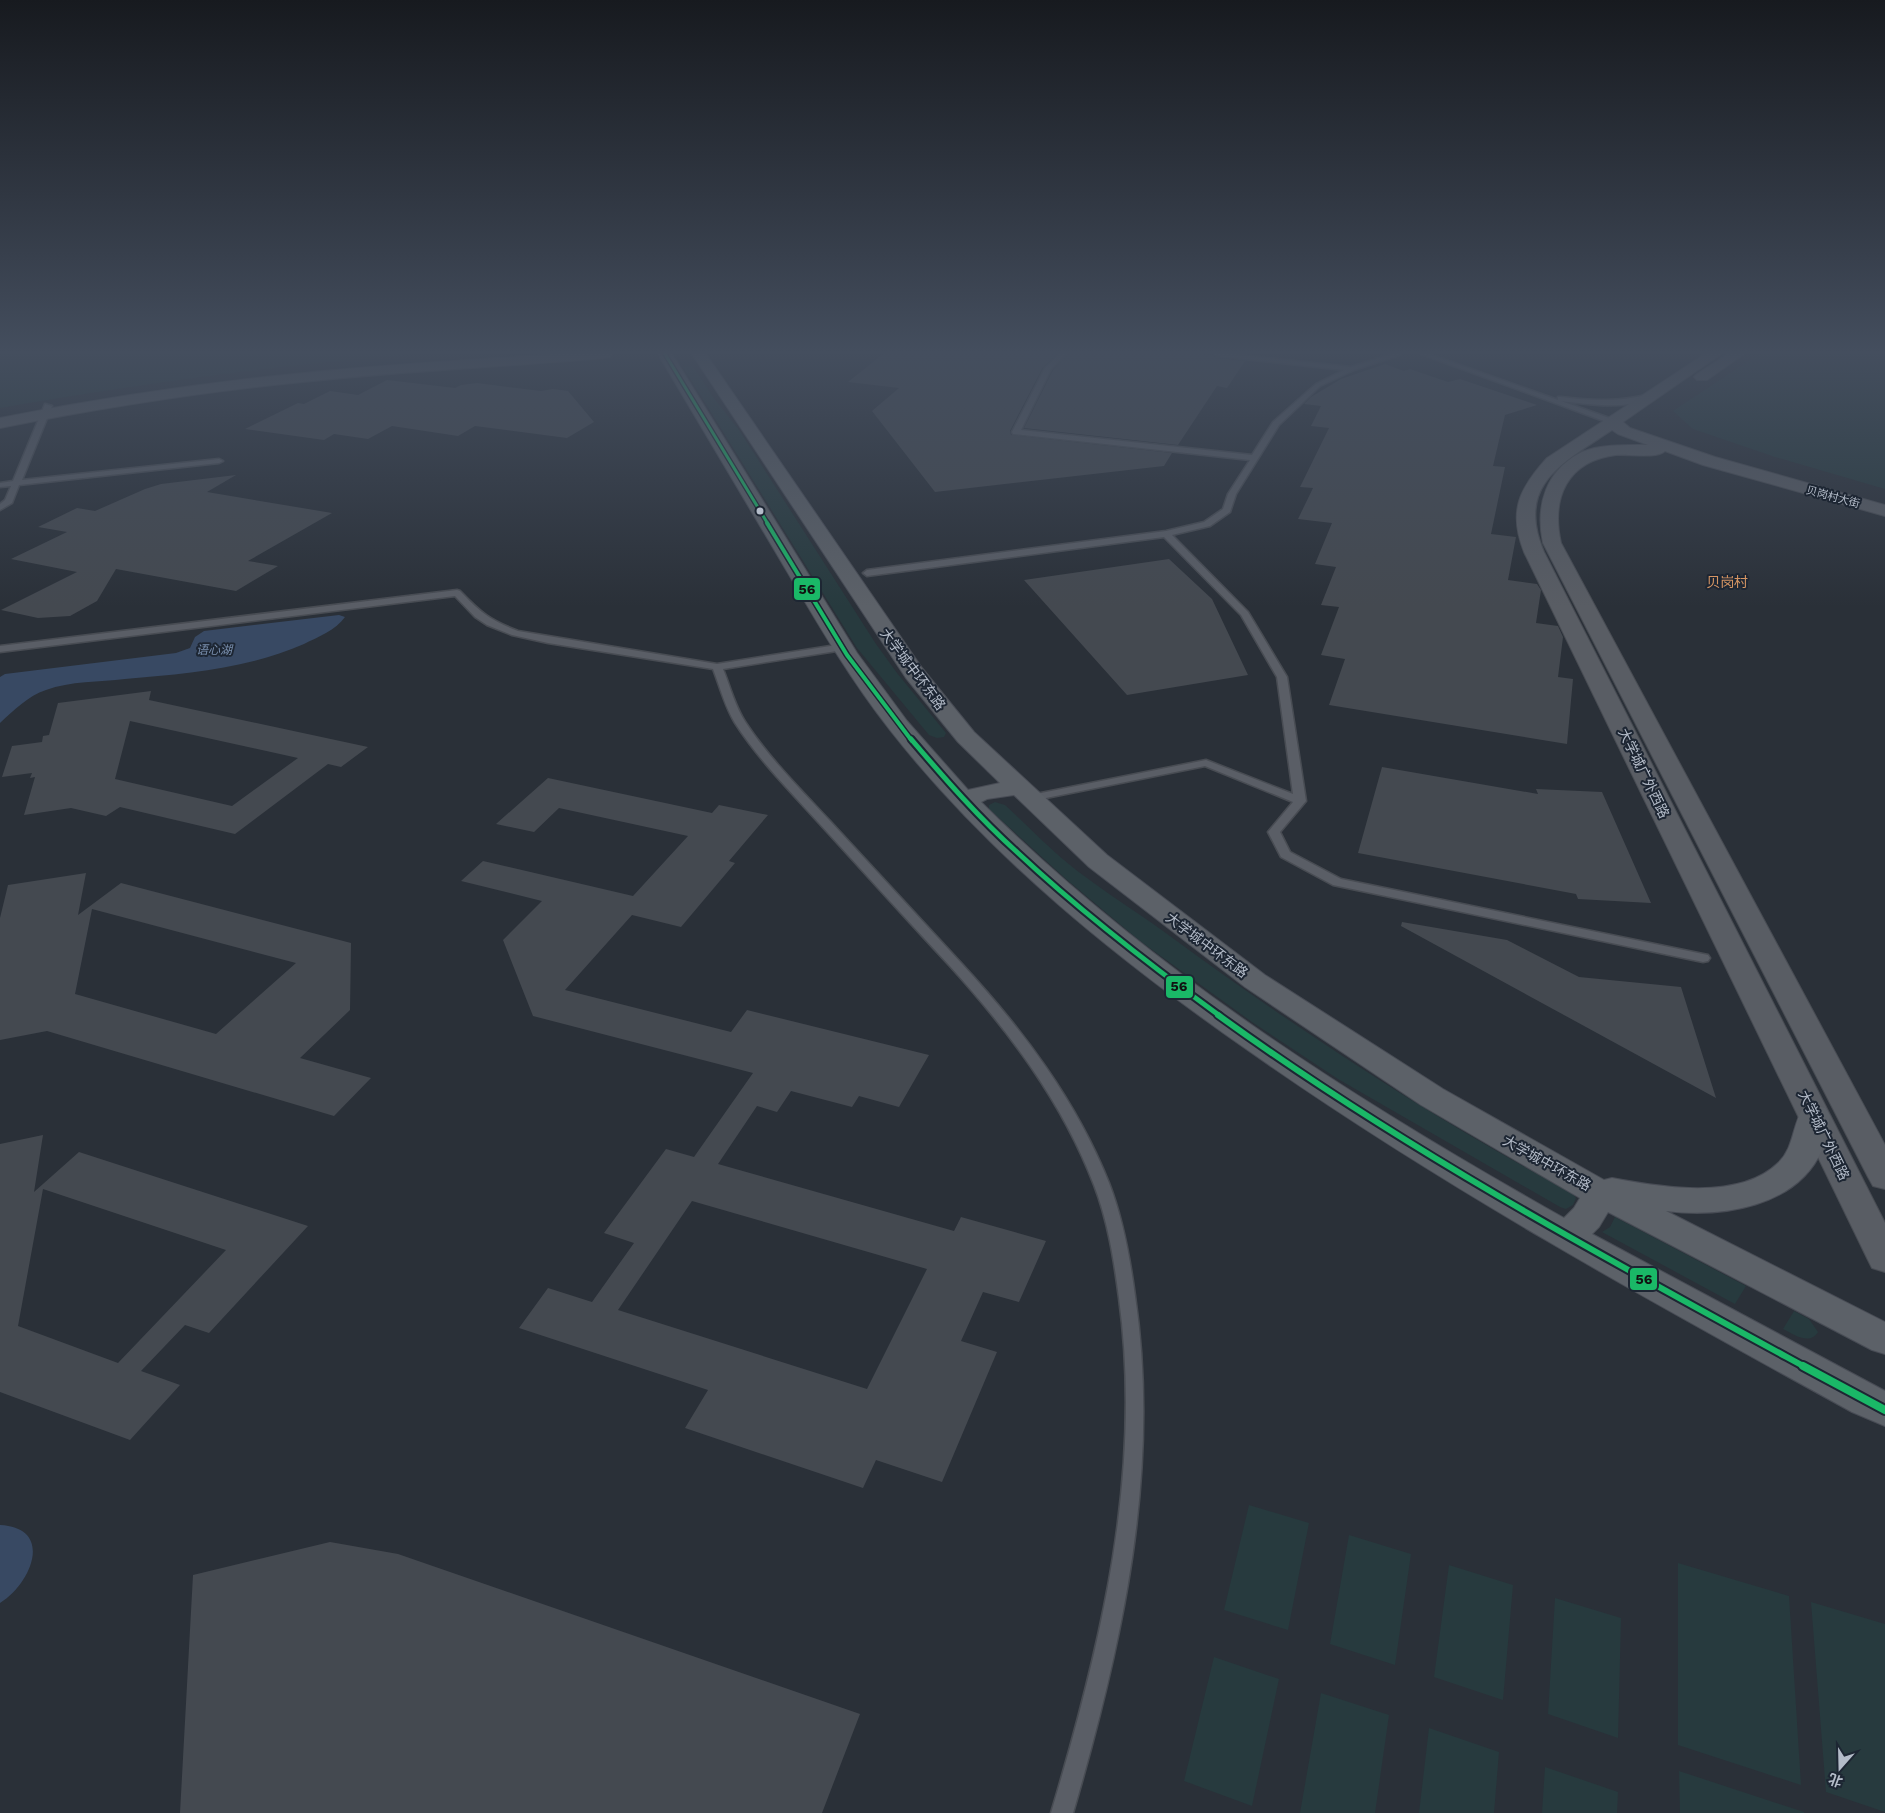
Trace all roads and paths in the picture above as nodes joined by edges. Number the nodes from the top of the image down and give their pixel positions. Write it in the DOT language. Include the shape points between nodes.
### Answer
graph roads {
  1 [pos="34,439"];
  2 [pos="716,439"];
  3 [pos="756,439"];
  4 [pos="1077,439"];
  5 [pos="1267,439"];
  6 [pos="1598,439"];
  7 [pos="1608,439"];
  8 [pos="1653,439"];
  9 [pos="1664,439"];
  10 [pos="1587,456"];
  11 [pos="1695,456"];
  12 [pos="1256,458"];
  13 [pos="219,461"];
  14 [pos="16,484"];
  15 [pos="0,485"];
  16 [pos="1885,502"];
  17 [pos="0,508"];
  18 [pos="1885,511"];
  19 [pos="1166,534"];
  20 [pos="867,573"];
  21 [pos="843,647"];
  22 [pos="0,649"];
  23 [pos="717,667"];
  24 [pos="972,742"];
  25 [pos="921,753"];
  26 [pos="1025,793"];
  27 [pos="964,801"];
  28 [pos="1300,801"];
  29 [pos="1704,958"];
  30 [pos="1814,1116"];
  31 [pos="1885,1178"];
  32 [pos="1590,1187"];
  33 [pos="1564,1235"];
  34 [pos="1885,1258"];
  35 [pos="1885,1339"];
  36 [pos="1885,1410"];
  37 [pos="1062,1813"];
  1 -- 14 [label="lane"];
  2 -- 21 [label="main road"];
  3 -- 24 [label="main road, 大学城中环东路" via="892,642"];
  4 -- 12 [label="lane"];
  5 -- 12 [label="lane"];
  6 -- 30 [label="main road, 大学城广外西路" via="1553,462 1535,482 1525,509 1529,542"];
  7 -- 10 [label="main road, 大学城广外西路"];
  8 -- 11 [label="main road, 贝岗村大街"];
  9 -- 16 [label="main road, 贝岗村大街"];
  10 -- 11 [label="main road" via="1607,451 1638,450"];
  10 -- 31 [label="main road, 大学城广外西路" via="1562,478 1550,500 1547,520 1552,543"];
  11 -- 18 [label="main road, 贝岗村大街"];
  12 -- 19 [label="lane" via="1232,494 1228,510 1207,524"];
  13 -- 14 [label="lane"];
  14 -- 15 [label="lane"];
  14 -- 17 [label="lane" via="9,501"];
  19 -- 20 [label="lane"];
  19 -- 28 [label="lane" via="1245,614 1282,677"];
  21 -- 23 [label="lane"];
  21 -- 25 [label="main road" via="870,688"];
  22 -- 23 [label="lane" via="457,593 478,615 514,633"];
  23 -- 37 [label="lane" via="739,721 754,743 993,1005 1028,1050 1073,1126 1109,1205 1129,1302 1136,1387 1129,1497 1109,1639"];
  24 -- 25 [label="main road"];
  24 -- 26 [label="main road, 大学城中环东路"];
  25 -- 27 [label="main road"];
  26 -- 27 [label="main road" via="981,793"];
  26 -- 28 [label="lane" via="1206,763"];
  26 -- 32 [label="main road, 大学城中环东路" via="1098,861 1255,981 1432,1097"];
  27 -- 33 [label="main road" via="1085,914 1182,990 1389,1129"];
  28 -- 29 [label="lane" via="1274,832 1285,854 1337,882"];
  30 -- 32 [label="main road" via="1811,1140 1800,1163 1773,1185 1753,1193 1683,1199"];
  30 -- 34 [label="main road, 大学城广外西路"];
  32 -- 33 [label="main road" via="1594,1210 1582,1224"];
  32 -- 35 [label="main road, 大学城中环东路"];
  33 -- 36 [label="main road"];
}
